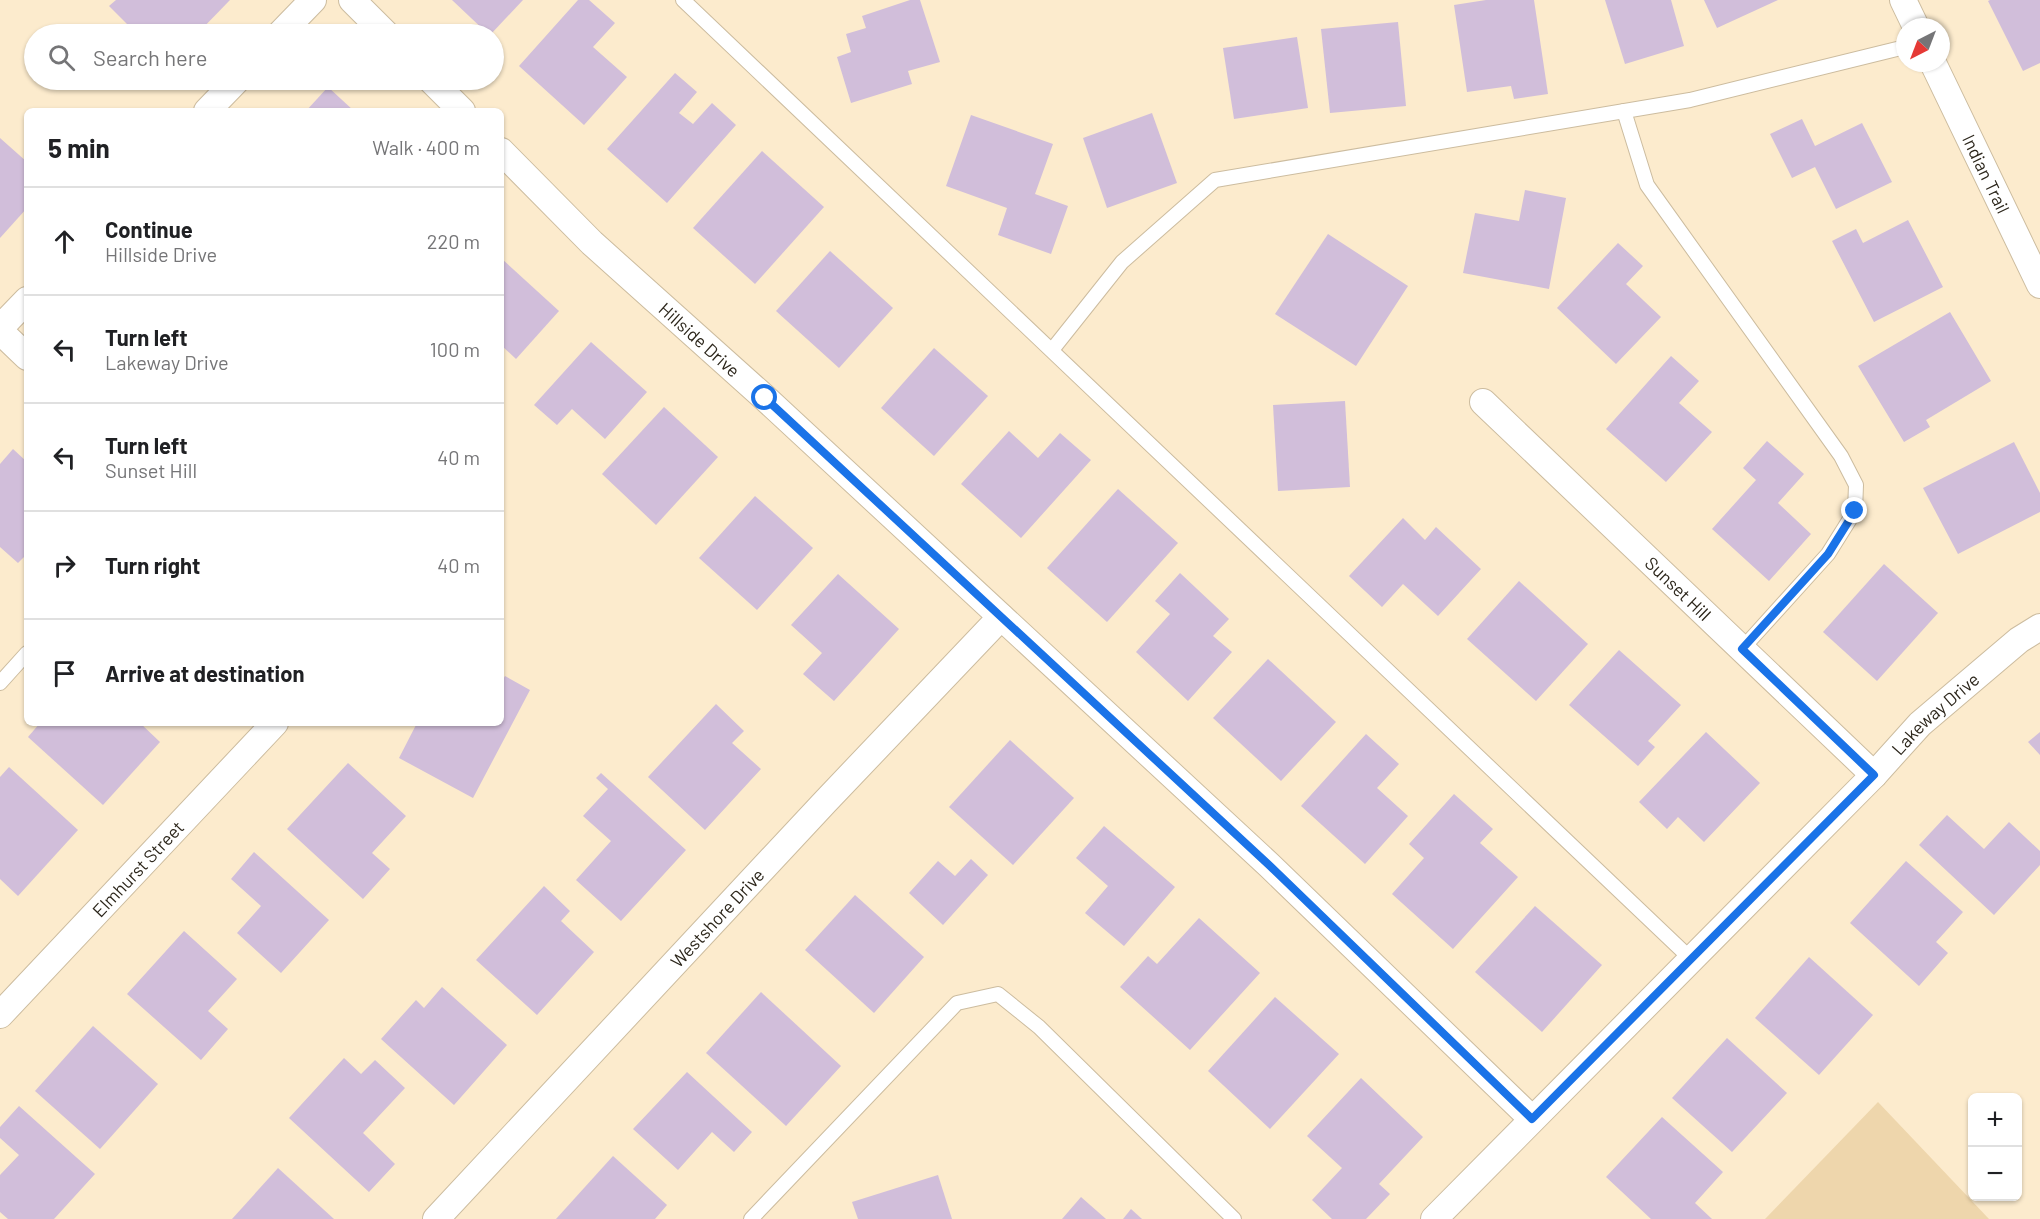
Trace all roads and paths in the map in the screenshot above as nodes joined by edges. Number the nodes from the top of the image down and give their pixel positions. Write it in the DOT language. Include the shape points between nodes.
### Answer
graph roads {
  1 [pos="313,0"];
  2 [pos="352,0"];
  3 [pos="683,0"];
  4 [pos="1903,0"];
  5 [pos="1912,18"];
  6 [pos="290,24"];
  7 [pos="376,24"];
  8 [pos="1896,48"];
  9 [pos="1937,72"];
  10 [pos="227,90"];
  11 [pos="441,90"];
  12 [pos="210,108"];
  13 [pos="459,108"];
  14 [pos="1624,111"];
  15 [pos="504,154"];
  16 [pos="2040,285"];
  17 [pos="24,303"];
  18 [pos="0,330"];
  19 [pos="1052,350"];
  20 [pos="24,354"];
  21 [pos="1483,402"];
  22 [pos="1001,617"];
  23 [pos="2040,627"];
  24 [pos="1742,649"];
  25 [pos="24,656"];
  26 [pos="0,683"];
  27 [pos="272,726"];
  28 [pos="1874,775"];
  29 [pos="1690,959"];
  30 [pos="0,1015"];
  31 [pos="1532,1119"];
  32 [pos="436,1219"];
  33 [pos="751,1219"];
  34 [pos="1234,1219"];
  35 [pos="1434,1219"];
  1 -- 6 [label="street"];
  2 -- 7 [label="street"];
  3 -- 19 [label="lane"];
  4 -- 5 [label="street"];
  8 -- 14 [label="lane" via="1690,100"];
  9 -- 16 [label="street, Indian Trail"];
  10 -- 12 [label="street"];
  11 -- 13 [label="street"];
  14 -- 19 [label="lane" via="1215,180 1122,262"];
  14 -- 24 [label="lane" via="1647,185 1840,456 1856,485 1855,511 1828,554"];
  15 -- 22 [label="street, Hillside Drive" via="592,243"];
  17 -- 18 [label="street"];
  18 -- 20 [label="street"];
  19 -- 29 [label="lane"];
  21 -- 24 [label="street, Sunset Hill"];
  22 -- 31 [label="street, Hillside Drive" via="1269,865"];
  22 -- 32 [label="street, Westshore Drive"];
  23 -- 28 [label="street, Lakeway Drive" via="2019,640 1920,724"];
  24 -- 28 [label="street, Sunset Hill"];
  25 -- 26 [label="lane"];
  27 -- 30 [label="street, Elmhurst Street"];
  28 -- 29 [label="street, Lakeway Drive"];
  29 -- 31 [label="street, Lakeway Drive"];
  31 -- 35 [label="street, Lakeway Drive"];
  33 -- 34 [label="lane" via="957,1004 998,994 1039,1027"];
}
